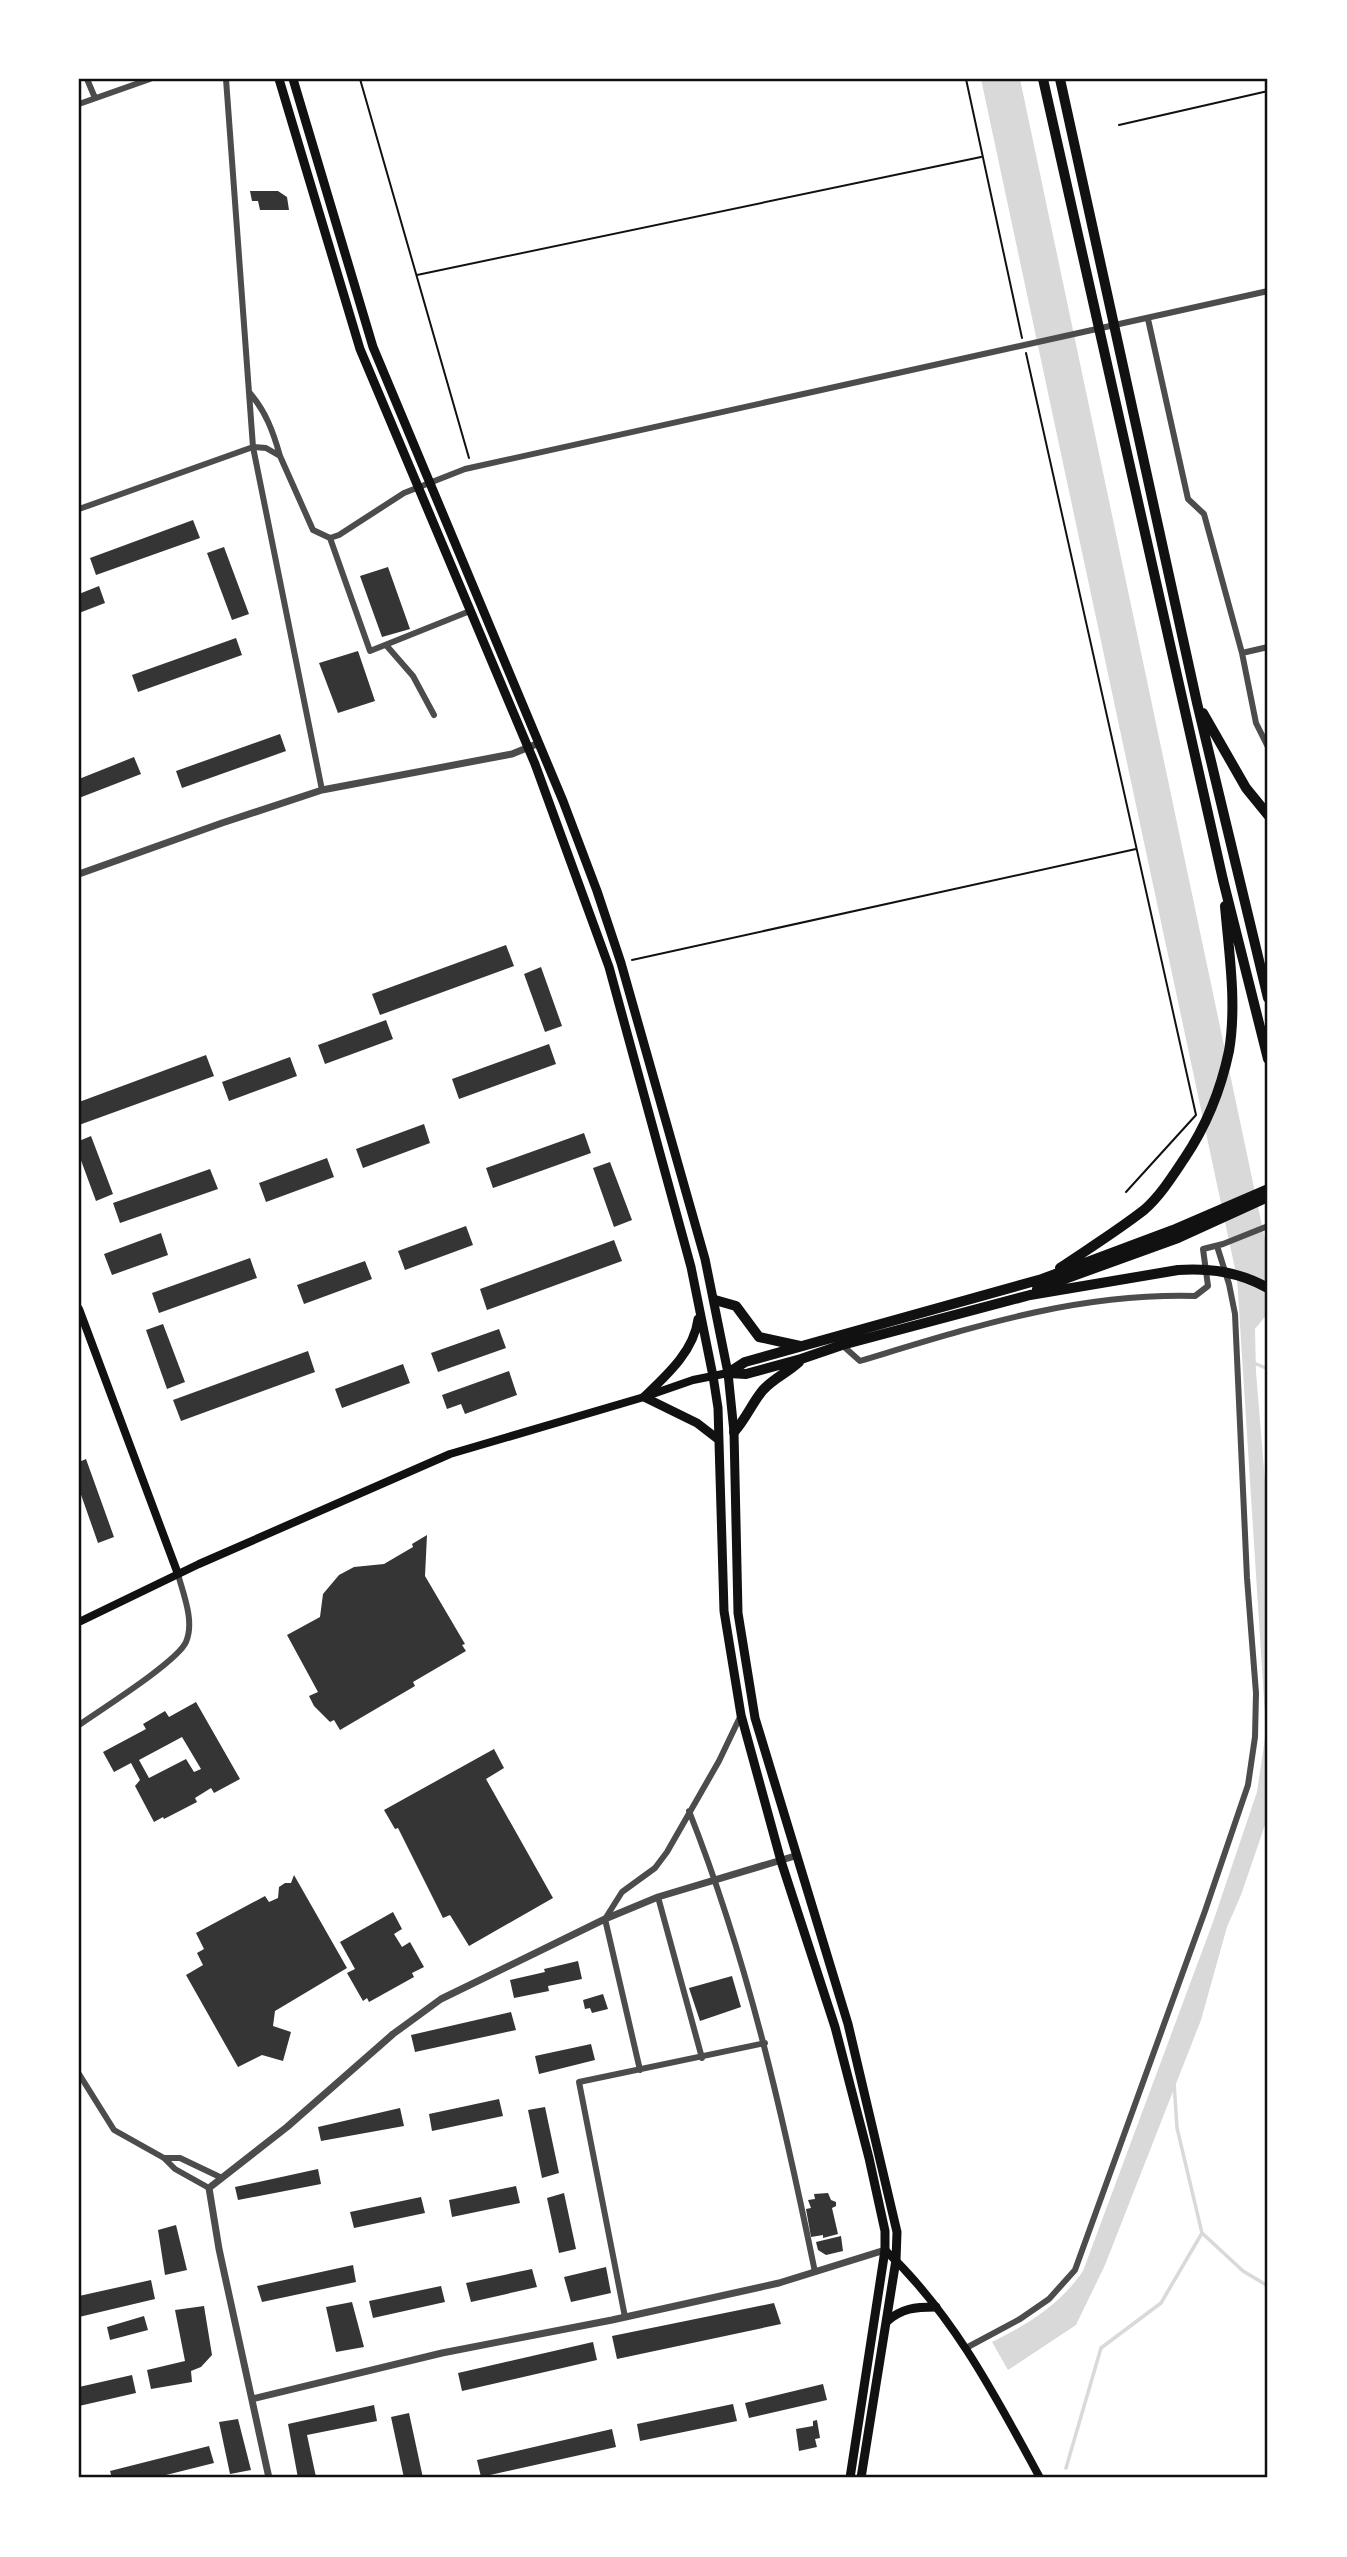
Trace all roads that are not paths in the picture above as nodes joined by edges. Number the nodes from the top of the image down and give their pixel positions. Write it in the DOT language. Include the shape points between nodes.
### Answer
graph roads {
  1 [pos="88,79"];
  2 [pos="150,79"];
  3 [pos="226,79"];
  4 [pos="279,79"];
  5 [pos="293,79"];
  6 [pos="1043,79"];
  7 [pos="1060,79"];
  8 [pos="95,98"];
  9 [pos="79,104"];
  10 [pos="1268,291"];
  11 [pos="1148,319"];
  12 [pos="248,391"];
  13 [pos="253,447"];
  14 [pos="280,456"];
  15 [pos="429,482"];
  16 [pos="418,486"];
  17 [pos="79,509"];
  18 [pos="330,537"];
  19 [pos="470,611"];
  20 [pos="386,645"];
  21 [pos="1268,647"];
  22 [pos="1242,653"];
  23 [pos="1197,704"];
  24 [pos="434,715"];
  25 [pos="539,743"];
  26 [pos="529,747"];
  27 [pos="1268,747"];
  28 [pos="322,790"];
  29 [pos="1268,815"];
  30 [pos="79,874"];
  31 [pos="1223,880"];
  32 [pos="1268,998"];
  33 [pos="1268,1059"];
  34 [pos="1268,1189"];
  35 [pos="1268,1198"];
  36 [pos="1268,1226"];
  37 [pos="1176,1234"];
  38 [pos="1220,1245"];
  39 [pos="1042,1279"];
  40 [pos="1268,1288"];
  41 [pos="715,1300"];
  42 [pos="983,1308"];
  43 [pos="79,1309"];
  44 [pos="699,1309"];
  45 [pos="842,1345"];
  46 [pos="801,1346"];
  47 [pos="801,1359"];
  48 [pos="728,1373"];
  49 [pos="713,1376"];
  50 [pos="645,1397"];
  51 [pos="734,1432"];
  52 [pos="719,1440"];
  53 [pos="178,1574"];
  54 [pos="79,1622"];
  55 [pos="741,1715"];
  56 [pos="79,1725"];
  57 [pos="689,1811"];
  58 [pos="795,1856"];
  59 [pos="781,1861"];
  60 [pos="716,1879"];
  61 [pos="658,1897"];
  62 [pos="605,1919"];
  63 [pos="765,2043"];
  64 [pos="702,2057"];
  65 [pos="640,2070"];
  66 [pos="79,2074"];
  67 [pos="164,2158"];
  68 [pos="222,2178"];
  69 [pos="209,2188"];
  70 [pos="885,2250"];
  71 [pos="896,2260"];
  72 [pos="815,2272"];
  73 [pos="936,2307"];
  74 [pos="625,2318"];
  75 [pos="886,2322"];
  76 [pos="966,2348"];
  77 [pos="252,2399"];
  78 [pos="269,2478"];
  79 [pos="850,2478"];
  80 [pos="861,2478"];
  81 [pos="1040,2478"];
  1 -- 8 [label="street"];
  2 -- 8 [label="street"];
  3 -- 12 [label="street"];
  4 -- 16 [label="main road" via="360,349"];
  5 -- 15 [label="main road" via="373,347"];
  6 -- 31 [label="highway"];
  7 -- 23 [label="highway"];
  8 -- 9 [label="street"];
  10 -- 11 [label="street"];
  11 -- 15 [label="street" via="471,468"];
  11 -- 22 [label="street" via="1188,499 1204,514"];
  12 -- 13 [label="street"];
  12 -- 14 [label="street" via="273,428"];
  13 -- 14 [label="street"];
  13 -- 17 [label="street"];
  13 -- 28 [label="street"];
  14 -- 18 [label="street" via="313,530"];
  15 -- 16 [label="street"];
  15 -- 25 [label="main road"];
  16 -- 18 [label="street"];
  16 -- 19 [label="main road"];
  18 -- 20 [label="street" via="370,651"];
  19 -- 20 [label="street"];
  19 -- 26 [label="main road"];
  20 -- 24 [label="street" via="413,676"];
  21 -- 22 [label="street"];
  22 -- 27 [label="street" via="1256,723"];
  23 -- 29 [label="highway" via="1246,788"];
  23 -- 32 [label="highway"];
  25 -- 26 [label="street"];
  25 -- 41 [label="main road" via="621,963"];
  26 -- 28 [label="street"];
  26 -- 44 [label="main road" via="609,967"];
  28 -- 30 [label="street"];
  31 -- 33 [label="highway"];
  31 -- 39 [label="highway" via="1232,996 1229,1051 1211,1109 1170,1180 1146,1208"];
  34 -- 37 [label="highway"];
  35 -- 37 [label="highway"];
  36 -- 38 [label="street"];
  37 -- 39 [label="highway"];
  37 -- 42 [label="highway"];
  38 -- 45 [label="street" via="1203,1249 1208,1286 1195,1296 1159,1295 1045,1308 860,1361"];
  38 -- 76 [label="street" via="1235,1314 1256,1693 1248,1785 1075,2270 1049,2300"];
  39 -- 46 [label="highway"];
  40 -- 42 [label="highway" via="1227,1272 1178,1270 1030,1295"];
  41 -- 46 [label="highway" via="736,1306 759,1337"];
  41 -- 48 [label="main road"];
  42 -- 45 [label="highway"];
  43 -- 53 [label="main road"];
  44 -- 49 [label="main road"];
  44 -- 50 [label="main road" via="689,1346"];
  45 -- 47 [label="highway"];
  46 -- 48 [label="highway" via="745,1362"];
  47 -- 48 [label="highway" via="746,1374"];
  47 -- 51 [label="highway" via="773,1379"];
  48 -- 49 [label="main road"];
  48 -- 51 [label="main road"];
  49 -- 50 [label="main road"];
  49 -- 52 [label="main road"];
  50 -- 52 [label="main road" via="698,1423"];
  50 -- 53 [label="main road" via="450,1454"];
  51 -- 58 [label="main road" via="738,1613 755,1718"];
  52 -- 55 [label="main road" via="724,1611"];
  53 -- 54 [label="main road"];
  53 -- 56 [label="street" via="189,1616 186,1643 167,1663"];
  55 -- 57 [label="street"];
  55 -- 59 [label="main road"];
  57 -- 60 [label="street"];
  57 -- 62 [label="street" via="655,1868 622,1892"];
  58 -- 59 [label="street"];
  58 -- 71 [label="main road" via="848,2024 897,2232"];
  59 -- 60 [label="street"];
  59 -- 70 [label="main road" via="835,2027 869,2158"];
  60 -- 61 [label="street"];
  60 -- 63 [label="street"];
  61 -- 62 [label="street"];
  61 -- 64 [label="street"];
  62 -- 65 [label="street"];
  62 -- 68 [label="street" via="441,1999"];
  63 -- 64 [label="street"];
  63 -- 72 [label="street"];
  64 -- 65 [label="street"];
  65 -- 74 [label="street" via="579,2082"];
  66 -- 67 [label="street" via="114,2130"];
  67 -- 68 [label="street" via="180,2158"];
  67 -- 69 [label="street"];
  68 -- 69 [label="street"];
  69 -- 77 [label="street"];
  70 -- 71 [label="main road"];
  70 -- 72 [label="street"];
  70 -- 79 [label="main road"];
  71 -- 73 [label="main road"];
  71 -- 75 [label="main road"];
  72 -- 74 [label="street"];
  73 -- 75 [label="main road" via="910,2308"];
  73 -- 76 [label="main road"];
  74 -- 77 [label="street" via="442,2353"];
  75 -- 80 [label="main road"];
  76 -- 81 [label="main road"];
  77 -- 78 [label="street"];
}
